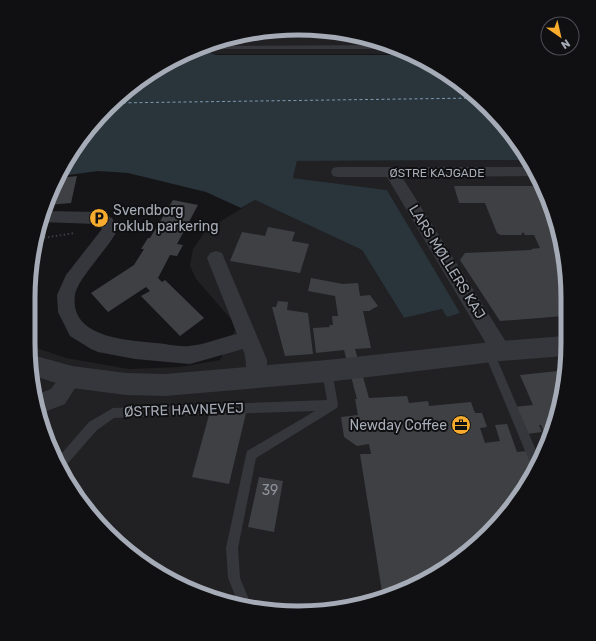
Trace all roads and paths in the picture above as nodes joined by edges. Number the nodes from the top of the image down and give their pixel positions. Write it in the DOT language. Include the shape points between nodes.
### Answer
graph roads {
  1 [pos="377,47"];
  2 [pos="218,48"];
  3 [pos="338,172"];
  4 [pos="529,172"];
  5 [pos="393,173"];
  6 [pos="48,216"];
  7 [pos="216,258"];
  8 [pos="248,339"];
  9 [pos="561,346"];
  10 [pos="495,352"];
  11 [pos="36,366"];
  12 [pos="327,371"];
  13 [pos="72,377"];
  14 [pos="257,378"];
  15 [pos="42,403"];
  16 [pos="333,405"];
  17 [pos="534,458"];
  18 [pos="63,461"];
  19 [pos="244,600"];
  1 -- 2 [label="lane"];
  3 -- 5 [label="street, ØSTRE KAJGADE"];
  4 -- 5 [label="street, ØSTRE KAJGADE"];
  5 -- 10 [label="street, LARS MØLLERS KAJ"];
  6 -- 8 [label="street" via="99,218 110,228 106,237 72,280 66,295 67,312 77,330 91,339 98,343 135,350 190,355"];
  7 -- 8 [label="street"];
  8 -- 14 [label="street" via="257,360"];
  9 -- 10 [label="street, ØSTRE HAVNEVEJ"];
  10 -- 12 [label="street, ØSTRE HAVNEVEJ"];
  10 -- 17 [label="lane"];
  11 -- 13 [label="street, ØSTRE HAVNEVEJ"];
  12 -- 14 [label="street, ØSTRE HAVNEVEJ"];
  12 -- 16 [label="lane"];
  13 -- 14 [label="street, ØSTRE HAVNEVEJ" via="126,384 165,385"];
  13 -- 15 [label="street" via="58,397"];
  16 -- 18 [label="lane, ØSTRE HAVNEVEJ" via="113,413 93,426"];
  16 -- 19 [label="lane" via="251,455 232,548 234,578"];
}
